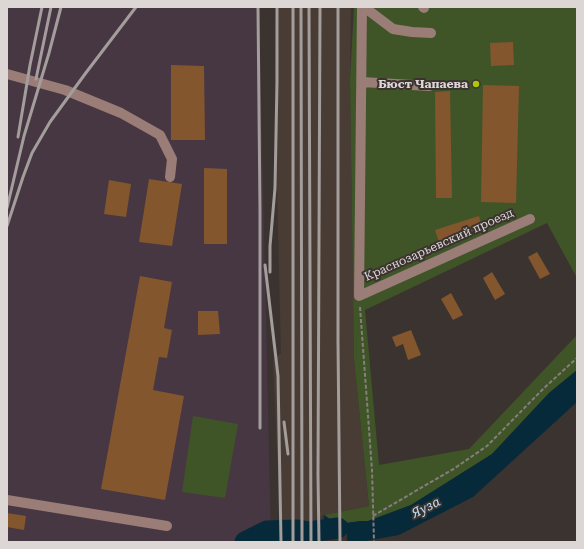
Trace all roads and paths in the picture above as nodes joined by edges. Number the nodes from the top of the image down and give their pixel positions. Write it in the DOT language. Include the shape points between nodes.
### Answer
graph roads {
  1 [pos="363,7"];
  2 [pos="431,33"];
  3 [pos="7,74"];
  4 [pos="362,82"];
  5 [pos="429,86"];
  6 [pos="170,177"];
  7 [pos="530,219"];
  8 [pos="359,296"];
  9 [pos="577,358"];
  10 [pos="7,500"];
  11 [pos="374,516"];
  12 [pos="167,526"];
  13 [pos="374,542"];
  1 -- 2 [label="street" via="393,29"];
  1 -- 4 [label="street"];
  3 -- 6 [label="street" via="65,90 121,113 160,135 172,159"];
  4 -- 5 [label="street"];
  4 -- 8 [label="street"];
  7 -- 8 [label="street, Краснозарьевский проезд"];
  8 -- 11 [label="path"];
  9 -- 11 [label="path" via="487,446"];
  10 -- 12 [label="street"];
  11 -- 13 [label="path"];
}
